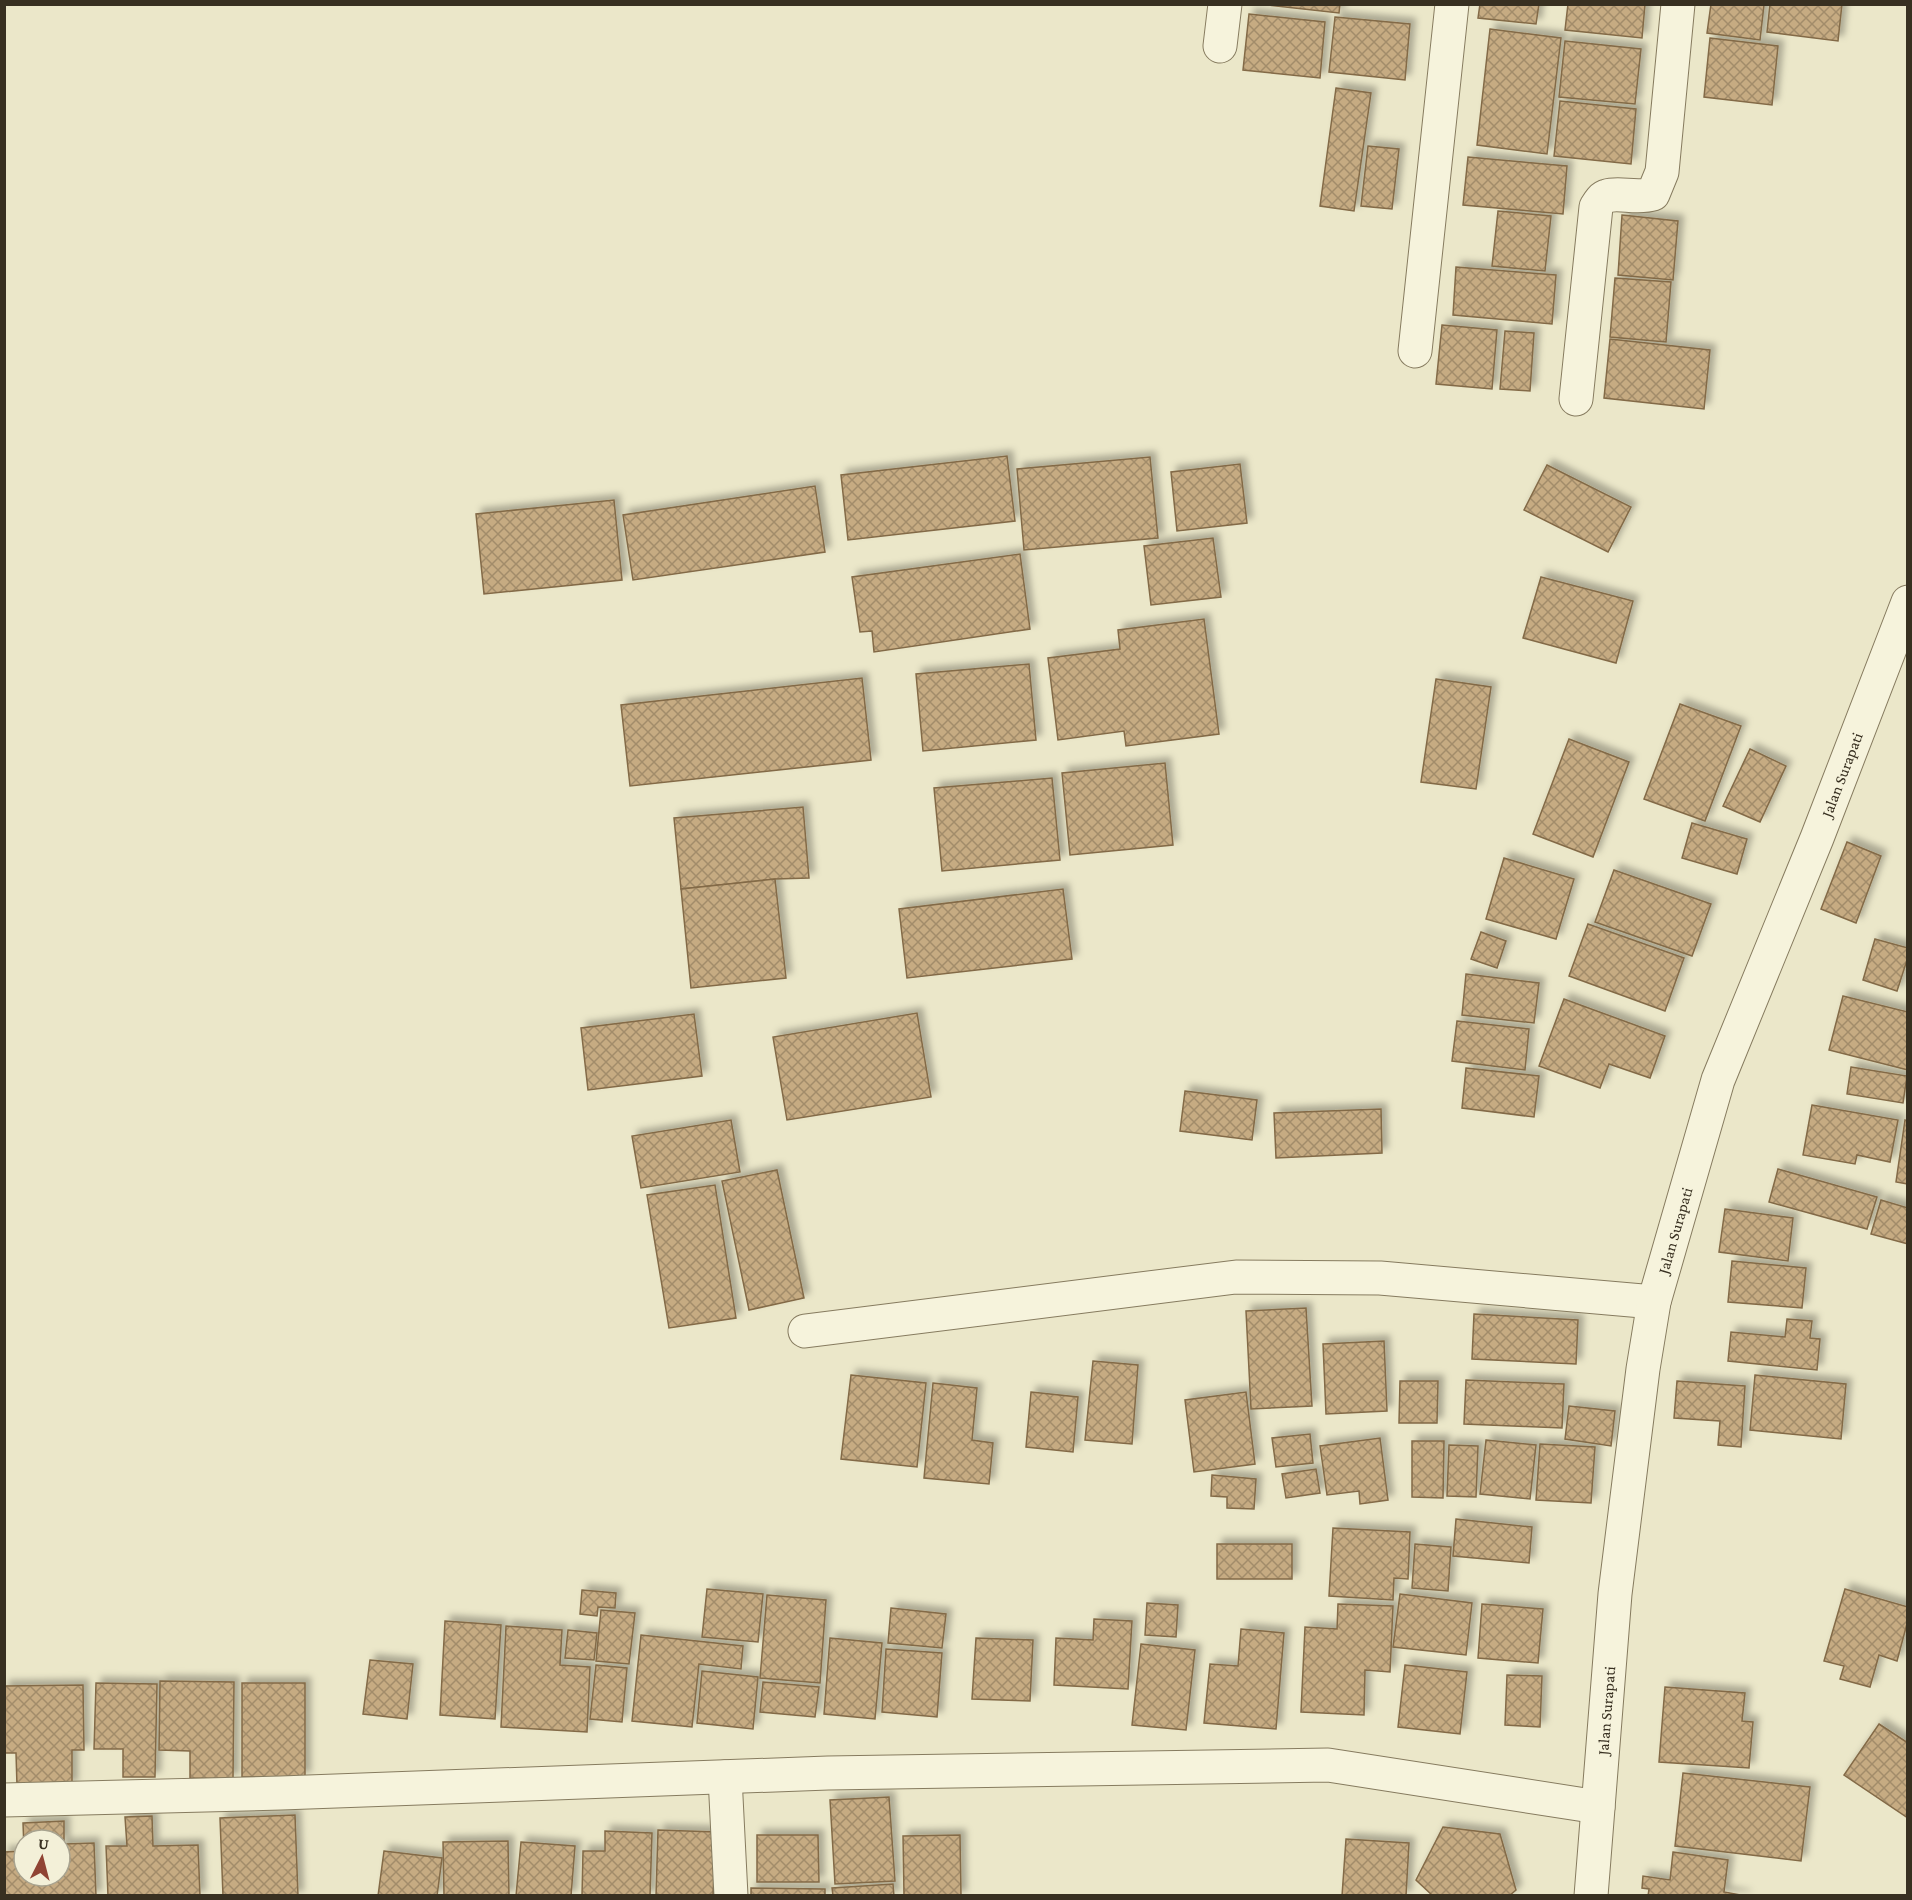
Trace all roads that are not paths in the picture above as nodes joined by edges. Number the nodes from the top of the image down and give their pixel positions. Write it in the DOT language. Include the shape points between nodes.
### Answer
graph roads {
  1 [pos="1225,4"];
  2 [pos="1452,4"];
  3 [pos="1678,4"];
  4 [pos="1220,46"];
  5 [pos="1415,351"];
  6 [pos="1576,399"];
  7 [pos="1908,602"];
  8 [pos="1654,1302"];
  9 [pos="805,1331"];
  10 [pos="725,1777"];
  11 [pos="4,1800"];
  12 [pos="1598,1807"];
  13 [pos="731,1896"];
  14 [pos="1591,1896"];
  1 -- 4 [label="street"];
  2 -- 5 [label="street"];
  3 -- 6 [label="street" via="1662,172 1656,189 1643,197 1608,195 1596,207"];
  7 -- 8 [label="street, Jalan Surapati" via="1818,838 1718,1080"];
  8 -- 9 [label="street" via="1380,1278 1236,1277"];
  8 -- 12 [label="street, Jalan Surapati" via="1615,1594"];
  10 -- 11 [label="street"];
  10 -- 12 [label="street" via="1328,1765"];
  10 -- 13 [label="street"];
  12 -- 14 [label="street, Jalan Surapati"];
}
